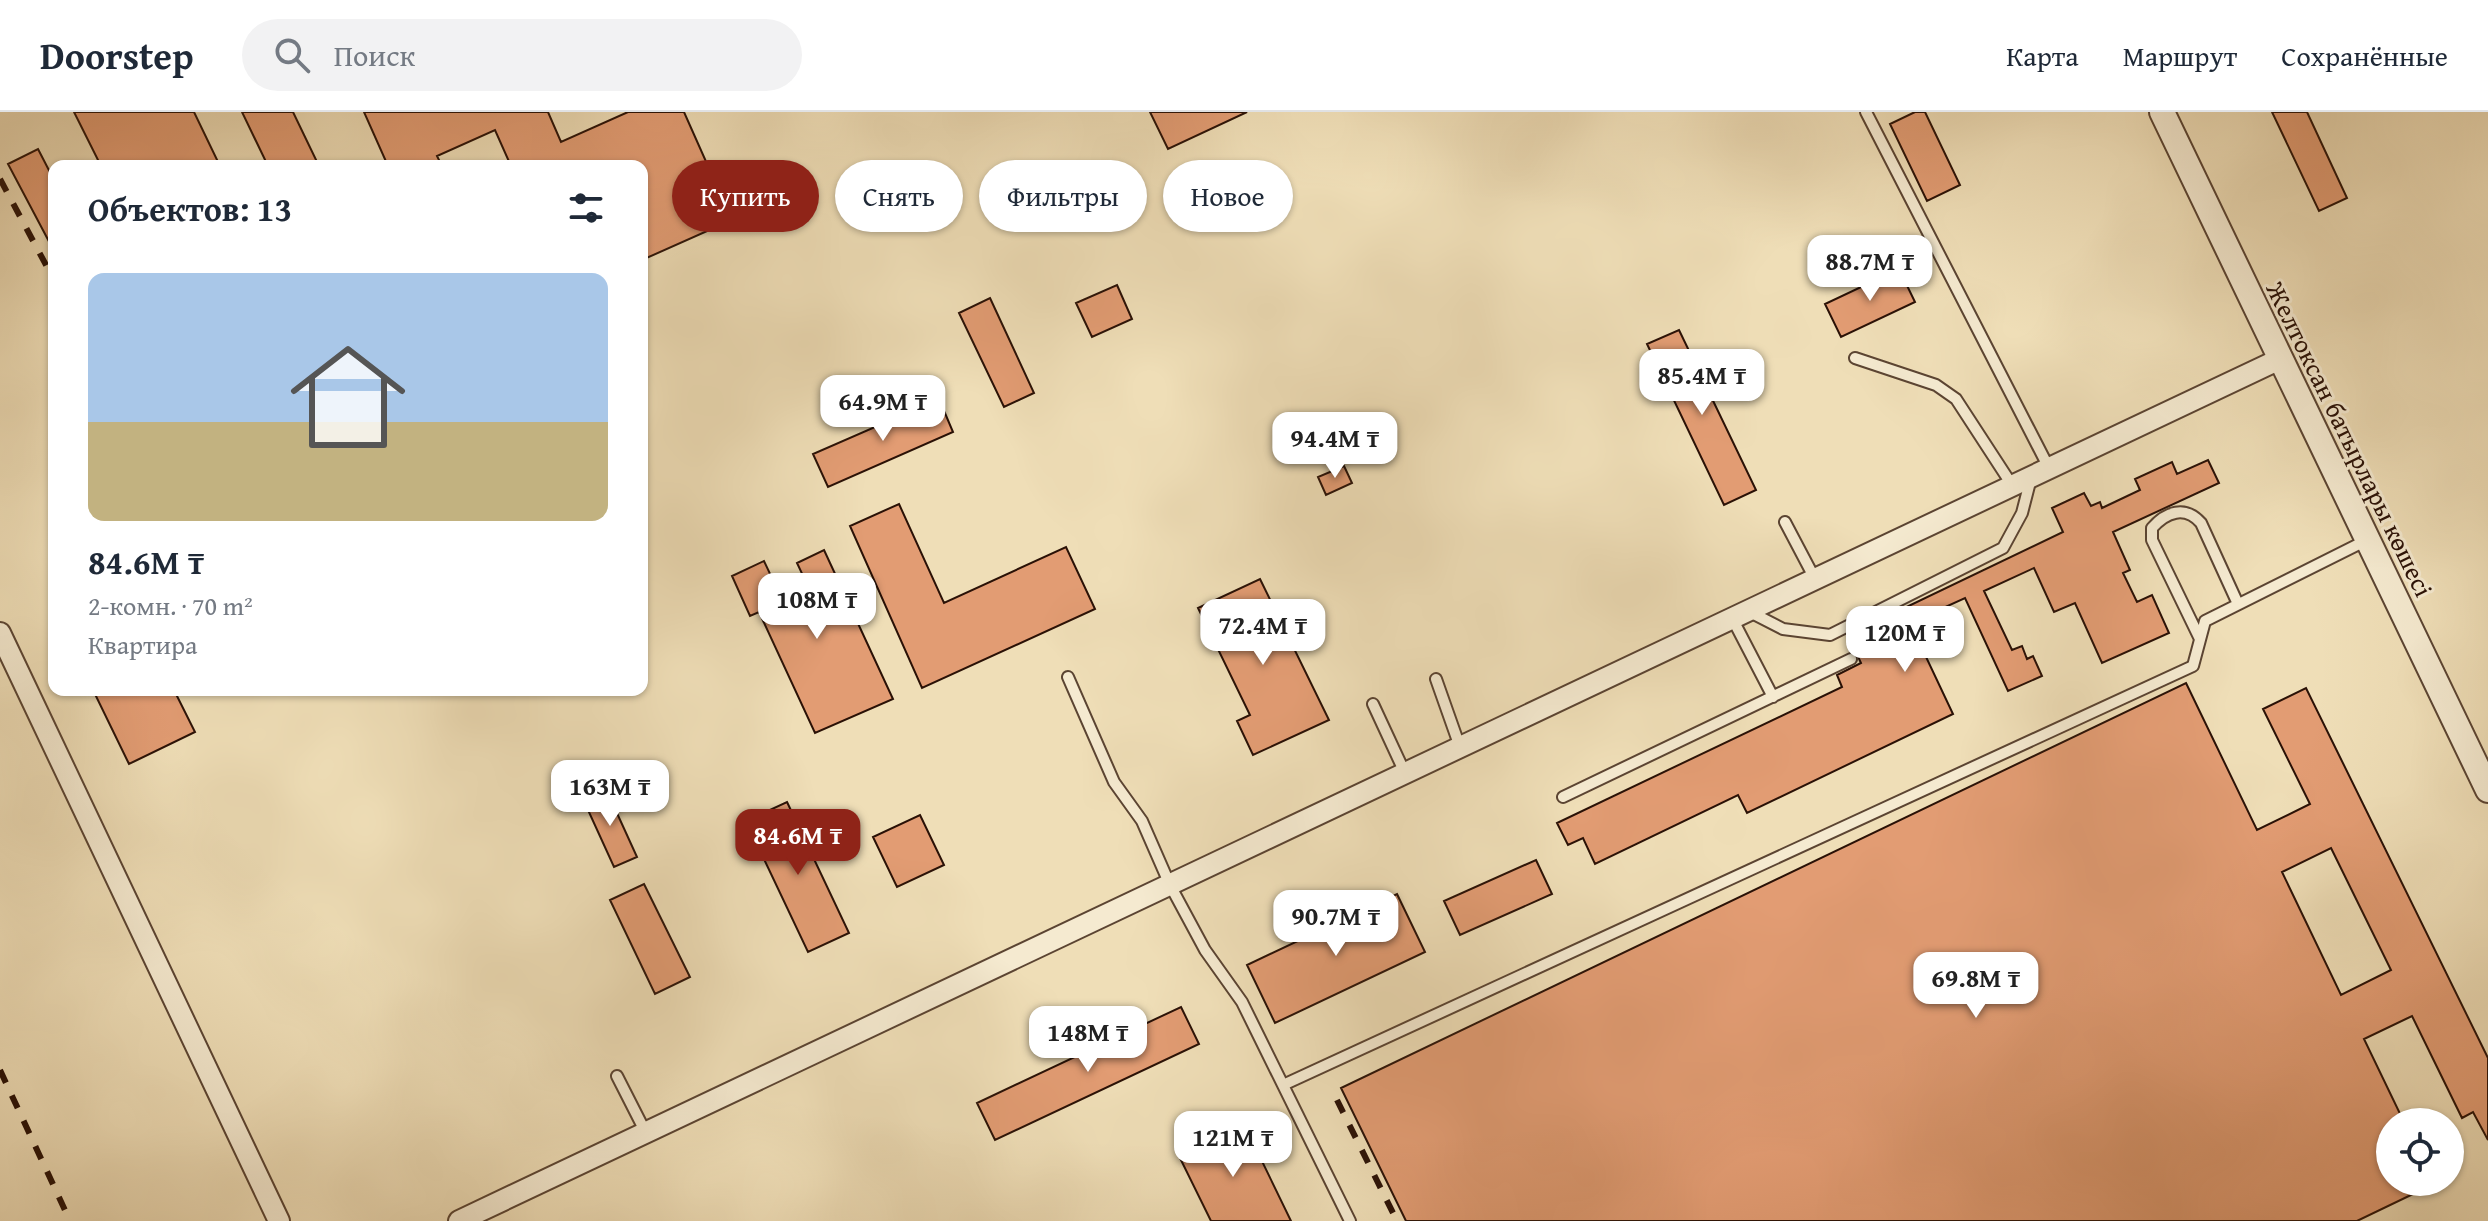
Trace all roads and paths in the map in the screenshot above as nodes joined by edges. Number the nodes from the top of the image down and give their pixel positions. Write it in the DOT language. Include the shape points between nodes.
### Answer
graph roads {
  1 [pos="1866,112"];
  2 [pos="2162,112"];
  3 [pos="1855,358"];
  4 [pos="2280,359"];
  5 [pos="2040,472"];
  6 [pos="2012,485"];
  7 [pos="1785,522"];
  8 [pos="2367,540"];
  9 [pos="1815,579"];
  10 [pos="2238,604"];
  11 [pos="1740,614"];
  12 [pos="0,633"];
  13 [pos="2201,641"];
  14 [pos="1851,659"];
  15 [pos="1068,677"];
  16 [pos="1436,679"];
  17 [pos="1773,697"];
  18 [pos="1373,704"];
  19 [pos="1460,747"];
  20 [pos="1405,773"];
  21 [pos="2488,790"];
  22 [pos="1563,797"];
  23 [pos="1170,885"];
  24 [pos="617,1076"];
  25 [pos="1283,1085"];
  26 [pos="646,1133"];
  27 [pos="279,1221"];
  28 [pos="459,1221"];
  29 [pos="1350,1221"];
  1 -- 5 [label="lane"];
  2 -- 4 [label="street, Желтоксан батырлары көшесі"];
  3 -- 6 [label="lane" via="1936,385 1956,399"];
  4 -- 5 [label="street"];
  4 -- 8 [label="street, Желтоксан батырлары көшесі"];
  5 -- 6 [label="street"];
  5 -- 11 [label="lane" via="2003,548 1830,635 1783,629"];
  6 -- 9 [label="street"];
  7 -- 9 [label="lane"];
  8 -- 10 [label="lane"];
  8 -- 21 [label="street, Желтоксан батырлары көшесі"];
  9 -- 11 [label="street"];
  10 -- 13 [label="lane" via="2205,621"];
  10 -- 13 [label="lane" via="2201,523 2193,514 2163,517 2152,528 2152,540"];
  11 -- 17 [label="lane"];
  11 -- 19 [label="street"];
  12 -- 27 [label="street"];
  13 -- 25 [label="lane" via="2193,666"];
  14 -- 17 [label="lane"];
  15 -- 23 [label="lane" via="1114,782 1142,821"];
  16 -- 19 [label="lane"];
  17 -- 22 [label="lane"];
  18 -- 20 [label="lane"];
  19 -- 20 [label="street"];
  20 -- 23 [label="street"];
  23 -- 25 [label="lane" via="1205,950 1242,1002"];
  23 -- 26 [label="street"];
  24 -- 26 [label="lane"];
  25 -- 29 [label="lane"];
  26 -- 28 [label="street"];
}
